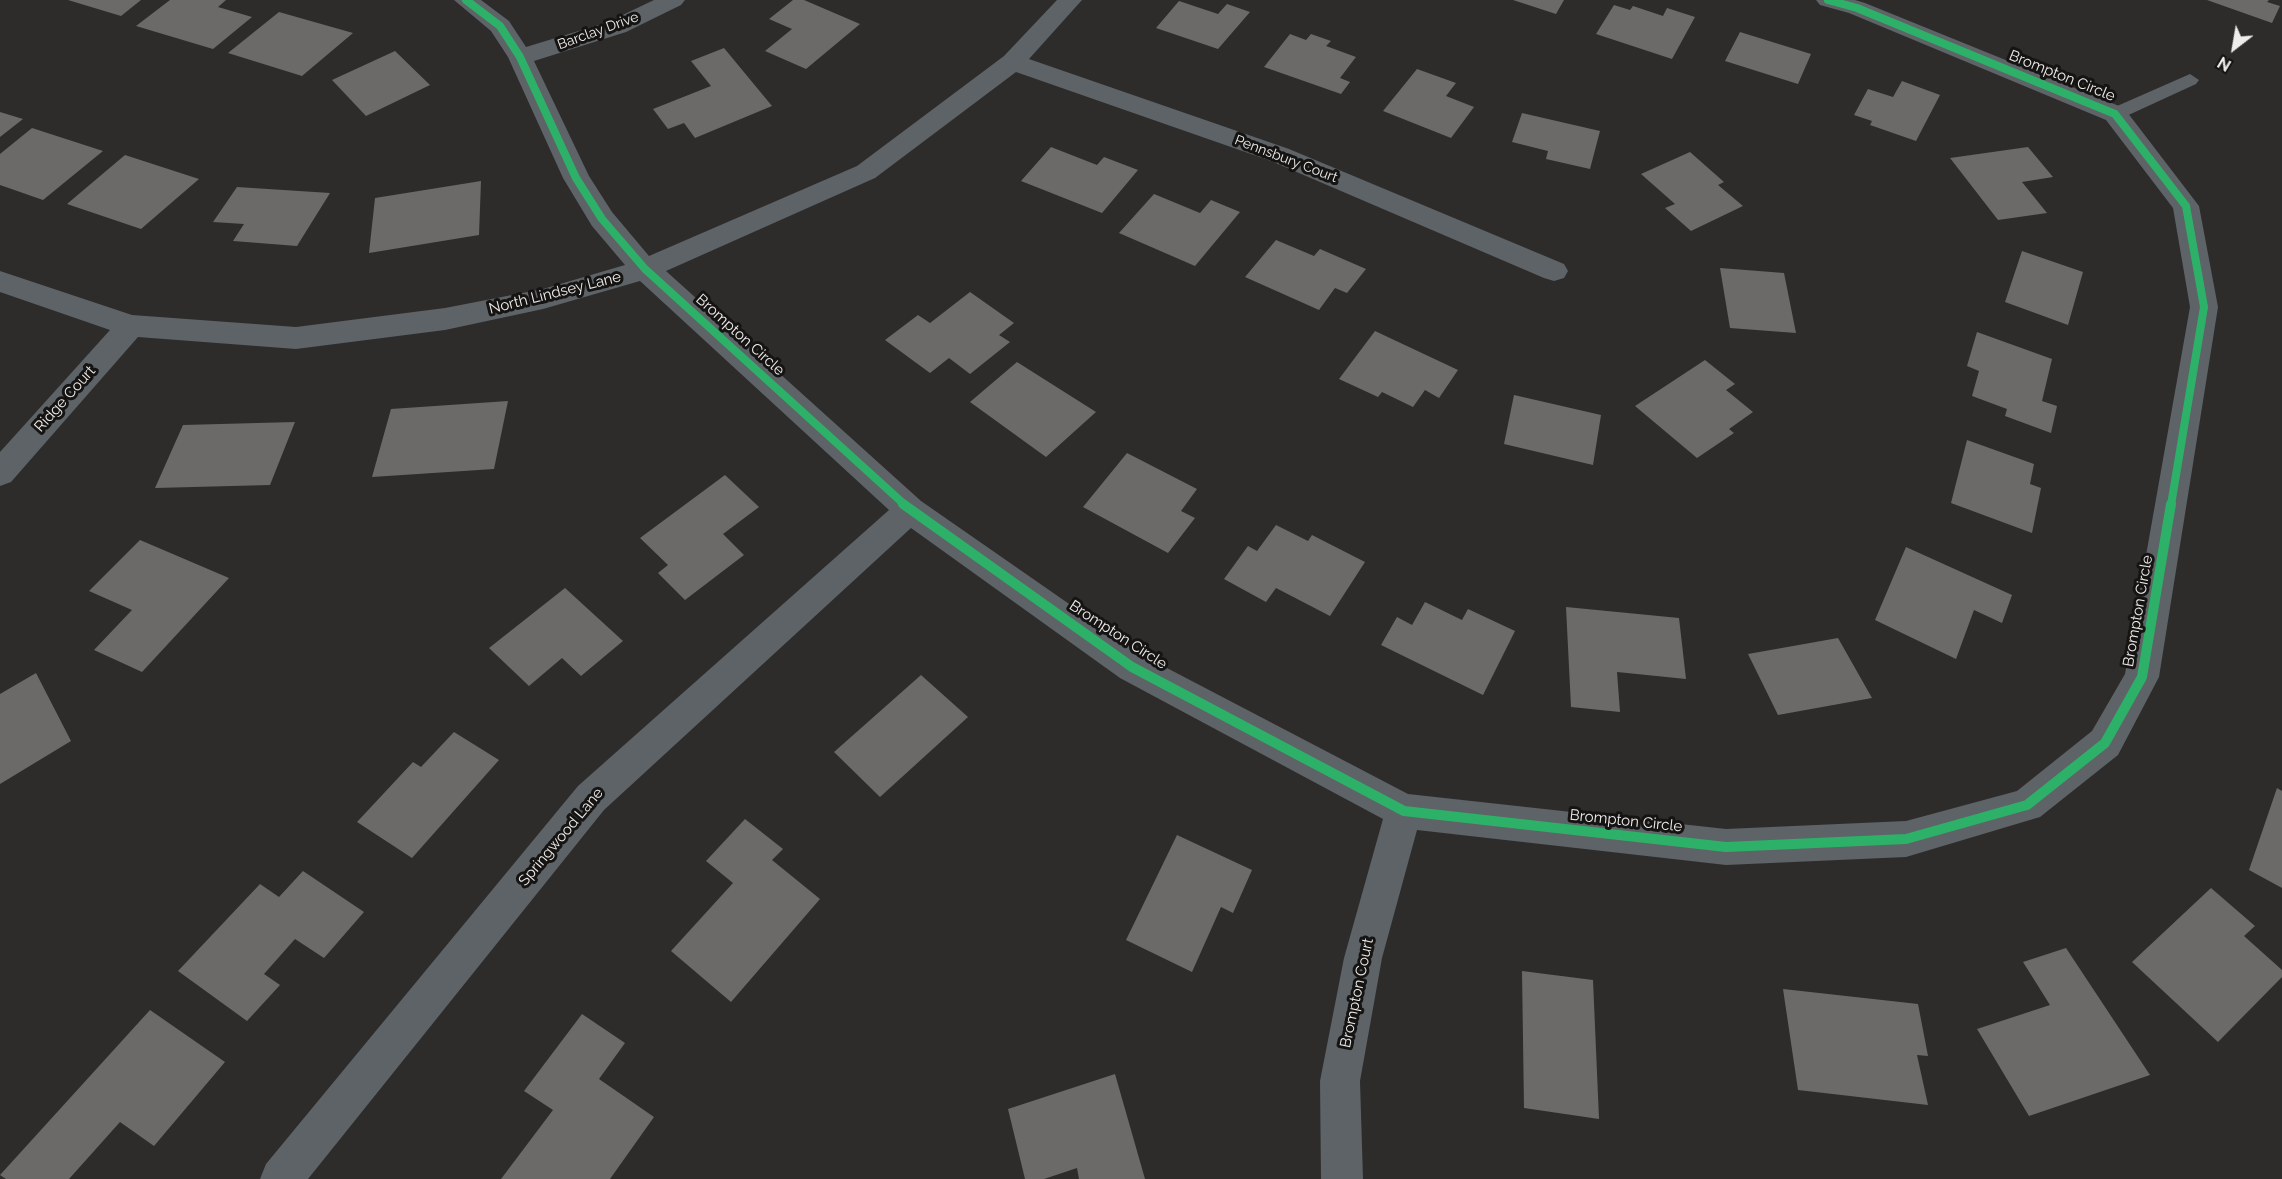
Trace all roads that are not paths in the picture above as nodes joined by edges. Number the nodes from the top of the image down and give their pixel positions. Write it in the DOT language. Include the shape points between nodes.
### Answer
graph roads {
  1 [pos="466,0"];
  2 [pos="673,0"];
  3 [pos="1070,0"];
  4 [pos="1828,0"];
  5 [pos="520,57"];
  6 [pos="1013,62"];
  7 [pos="2190,80"];
  8 [pos="2115,114"];
  9 [pos="645,269"];
  10 [pos="1554,271"];
  11 [pos="0,281"];
  12 [pos="131,326"];
  13 [pos="0,473"];
  14 [pos="910,510"];
  15 [pos="1404,811"];
  16 [pos="280,1179"];
  17 [pos="1342,1179"];
  1 -- 5 [label="street, Brompton Circle" via="500,26"];
  2 -- 5 [label="street, Barclay Drive" via="617,27"];
  3 -- 6 [label="street, North Lindsey Lane"];
  4 -- 8 [label="street, Brompton Circle" via="1857,8"];
  5 -- 9 [label="street, Brompton Circle" via="576,178 602,219"];
  6 -- 9 [label="street, North Lindsey Lane" via="866,172"];
  6 -- 10 [label="street, Pennsbury Court" via="1280,155"];
  7 -- 8 [label="lane"];
  8 -- 15 [label="street, Brompton Circle" via="2186,206 2204,307 2142,677 2105,743 2027,805 1906,839 1726,847"];
  9 -- 12 [label="street, North Lindsey Lane" via="543,299 445,319 296,338"];
  9 -- 14 [label="street, Brompton Circle"];
  11 -- 12 [label="street, North Lindsey Lane"];
  12 -- 13 [label="street, Ridge Court"];
  14 -- 15 [label="street, Brompton Circle" via="1132,667"];
  14 -- 16 [label="street, Springwood Lane" via="591,798"];
  15 -- 17 [label="street, Brompton Court" via="1363,958 1340,1081"];
}
